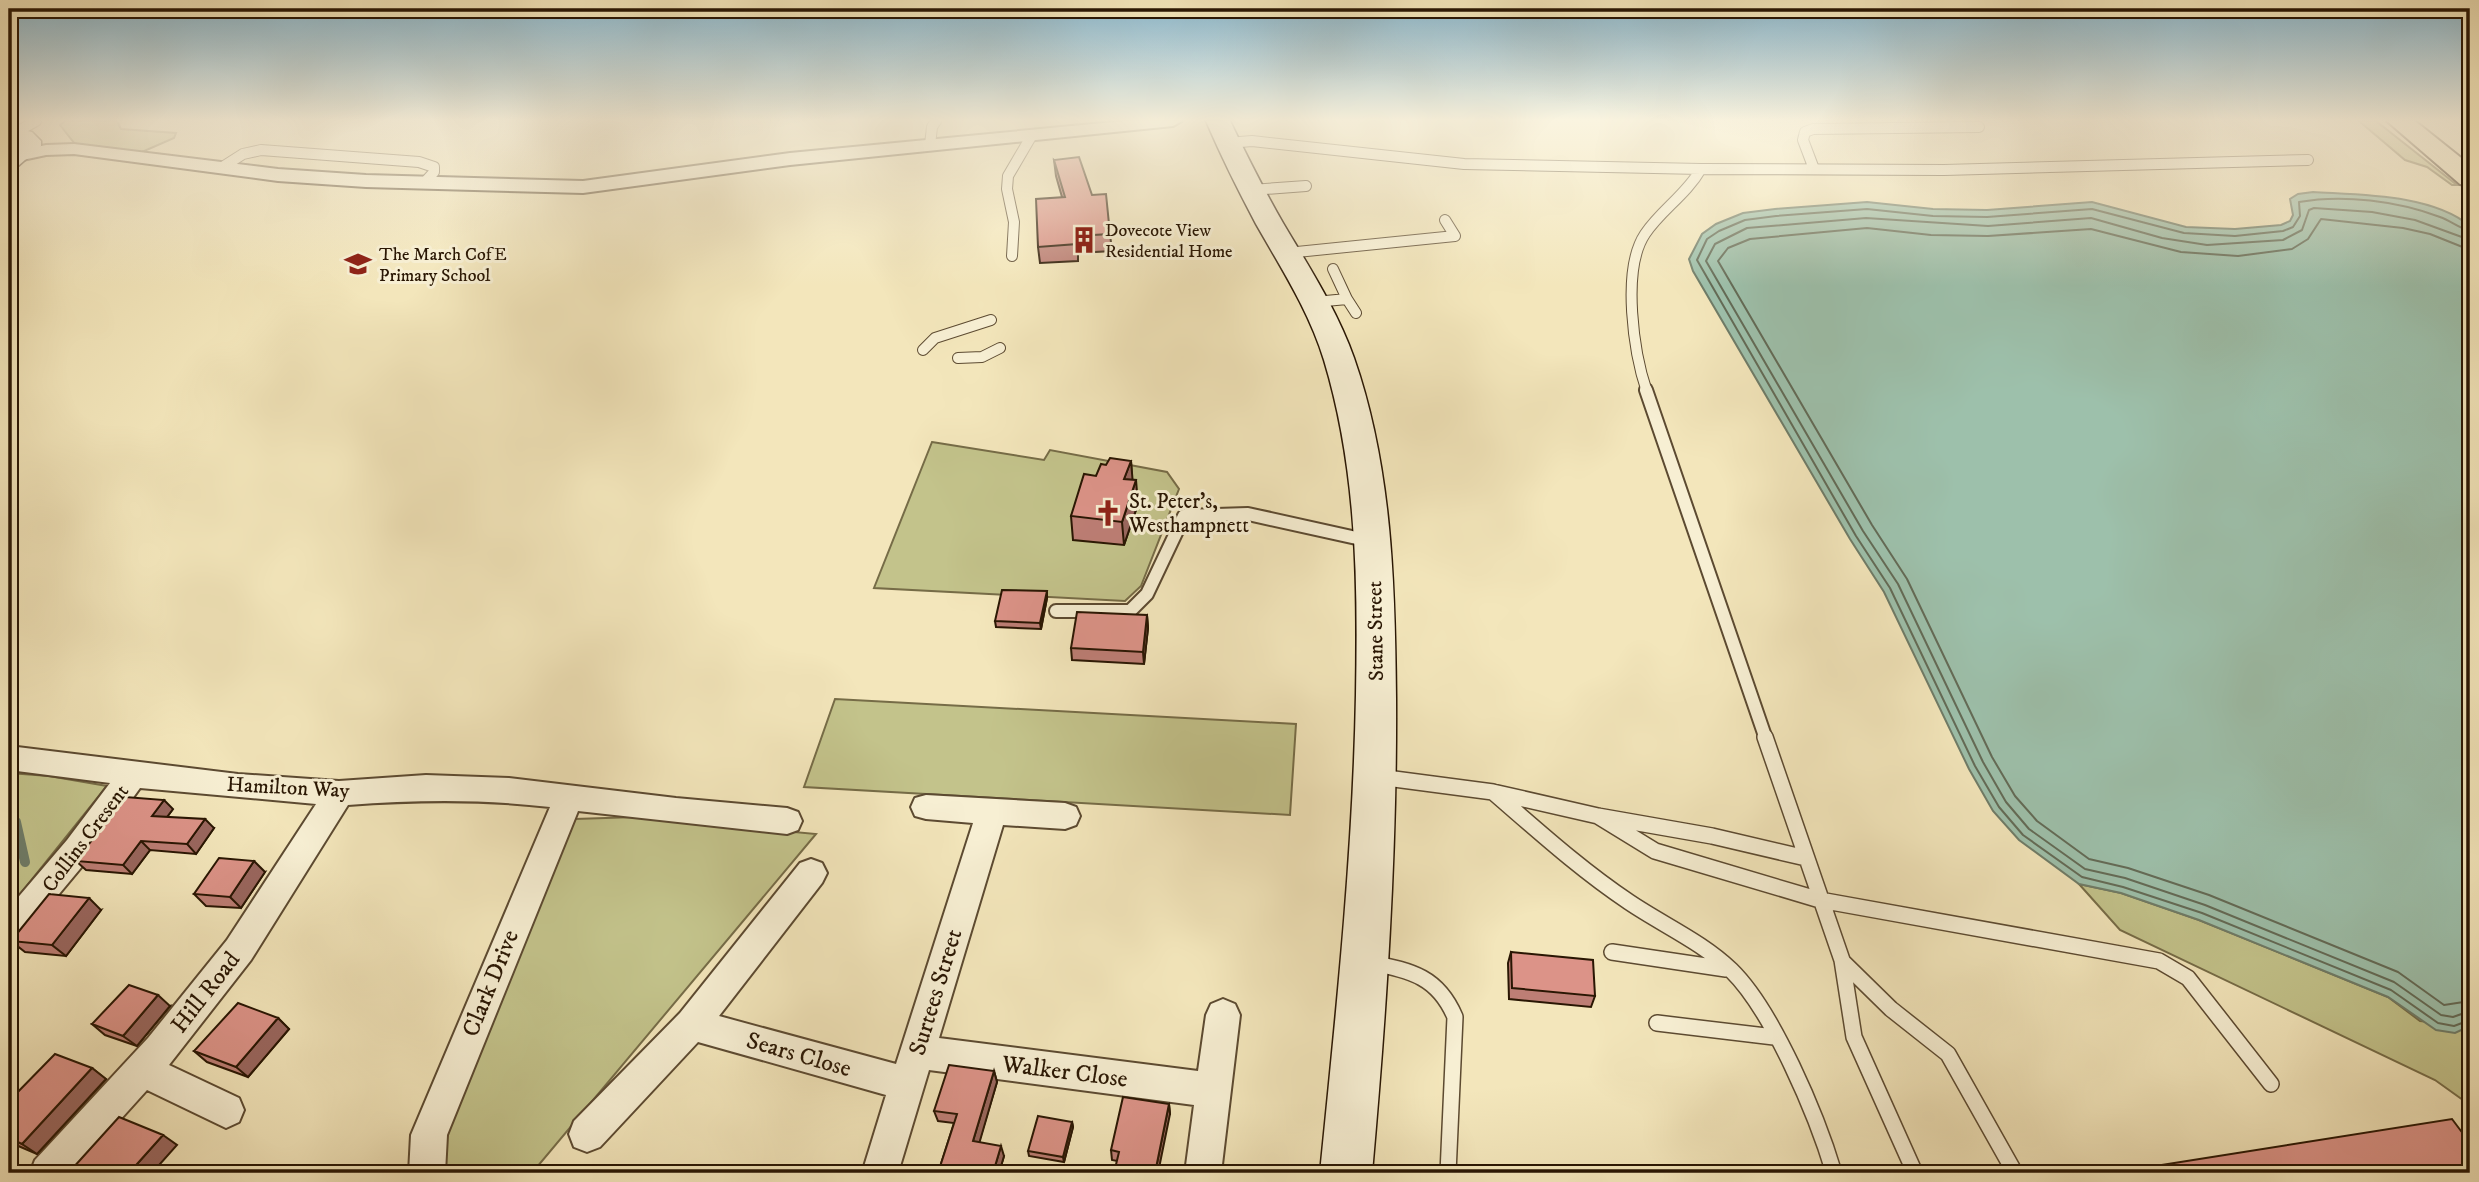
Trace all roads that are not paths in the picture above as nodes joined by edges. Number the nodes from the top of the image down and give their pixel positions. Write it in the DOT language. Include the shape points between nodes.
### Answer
graph roads {
  1 [pos="299,176"];
  2 [pos="663,176"];
  3 [pos="1007,176"];
  4 [pos="1244,176"];
  5 [pos="1698,176"];
  6 [pos="1307,186"];
  7 [pos="1251,190"];
  8 [pos="1445,220"];
  9 [pos="1287,253"];
  10 [pos="1012,256"];
  11 [pos="1332,290"];
  12 [pos="1356,313"];
  13 [pos="991,320"];
  14 [pos="1000,348"];
  15 [pos="923,350"];
  16 [pos="958,358"];
  17 [pos="1373,542"];
  18 [pos="1056,611"];
  19 [pos="9,758"];
  20 [pos="133,775"];
  21 [pos="1375,777"];
  22 [pos="1493,792"];
  23 [pos="339,793"];
  24 [pos="569,797"];
  25 [pos="926,807"];
  26 [pos="992,810"];
  27 [pos="1065,816"];
  28 [pos="1598,816"];
  29 [pos="787,821"];
  30 [pos="1806,858"];
  31 [pos="811,873"];
  32 [pos="1820,900"];
  33 [pos="9,932"];
  34 [pos="1612,952"];
  35 [pos="1842,960"];
  36 [pos="1365,962"];
  37 [pos="1730,970"];
  38 [pos="1223,1015"];
  39 [pos="1657,1023"];
  40 [pos="692,1024"];
  41 [pos="1774,1037"];
  42 [pos="916,1052"];
  43 [pos="142,1070"];
  44 [pos="906,1084"];
  45 [pos="2272,1084"];
  46 [pos="1214,1090"];
  47 [pos="226,1110"];
  48 [pos="587,1134"];
  49 [pos="48,1173"];
  50 [pos="427,1173"];
  51 [pos="880,1173"];
  52 [pos="1203,1173"];
  53 [pos="1346,1173"];
  54 [pos="1448,1173"];
  55 [pos="1834,1173"];
  56 [pos="1915,1173"];
  57 [pos="2015,1173"];
  1 -- 2 [label="street" via="583,187"];
  3 -- 10 [label="lane" via="1014,222"];
  4 -- 7 [label="street, Stane Street"];
  5 -- 30 [label="lane" via="1643,235 1637,248 1633,280 1639,369"];
  6 -- 7 [label="lane"];
  7 -- 9 [label="street, Stane Street"];
  8 -- 9 [label="lane" via="1455,236"];
  9 -- 11 [label="street, Stane Street"];
  11 -- 12 [label="lane"];
  11 -- 17 [label="street, Stane Street" via="1338,356 1367,481"];
  13 -- 15 [label="lane" via="935,338"];
  14 -- 16 [label="lane" via="982,357"];
  17 -- 18 [label="lane" via="1248,514 1184,516 1147,594 1130,611"];
  17 -- 21 [label="street, Stane Street"];
  19 -- 20 [label="street, Hamilton Way"];
  20 -- 23 [label="street, Hamilton Way"];
  20 -- 33 [label="street, Collins Cresent"];
  21 -- 22 [label="lane"];
  21 -- 36 [label="street, Stane Street"];
  22 -- 28 [label="lane"];
  22 -- 37 [label="lane" via="1617,894"];
  23 -- 24 [label="street, Hamilton Way" via="426,787"];
  23 -- 43 [label="street, Hill Road" via="239,950"];
  24 -- 29 [label="street, Hamilton Way"];
  24 -- 50 [label="street, Clark Drive" via="429,1135"];
  25 -- 26 [label="street"];
  26 -- 27 [label="street"];
  26 -- 42 [label="street, Surtees Street"];
  28 -- 30 [label="lane"];
  28 -- 32 [label="lane" via="1655,851"];
  30 -- 32 [label="lane"];
  31 -- 40 [label="street"];
  32 -- 35 [label="lane"];
  32 -- 45 [label="lane" via="2159,961 2188,978"];
  34 -- 37 [label="lane"];
  35 -- 56 [label="lane" via="1854,1037"];
  35 -- 57 [label="lane" via="1891,1009 1948,1054"];
  36 -- 53 [label="street, Stane Street"];
  36 -- 54 [label="lane" via="1414,971 1451,1004 1455,1017"];
  37 -- 41 [label="lane" via="1746,986"];
  38 -- 46 [label="street"];
  39 -- 41 [label="lane"];
  40 -- 44 [label="street, Sears Close"];
  40 -- 48 [label="street"];
  41 -- 55 [label="lane"];
  42 -- 44 [label="street, Surtees Street"];
  42 -- 46 [label="street, Walker Close"];
  43 -- 47 [label="street"];
  43 -- 49 [label="street, Hill Road"];
  44 -- 51 [label="street, Surtees Street"];
  46 -- 52 [label="street"];
}
